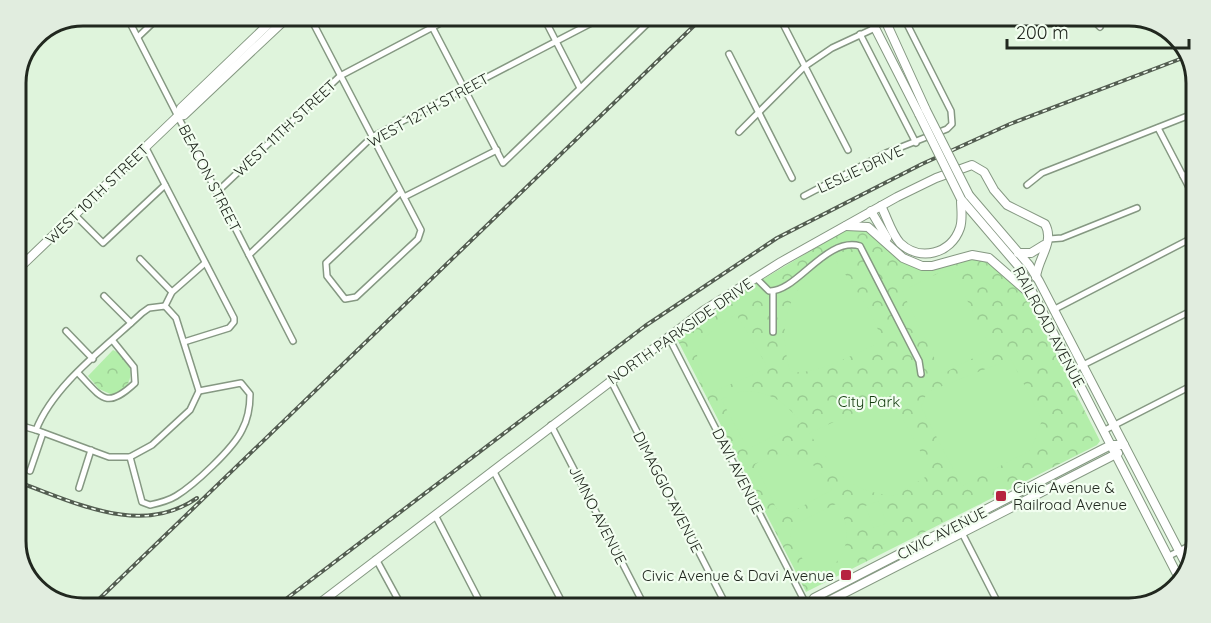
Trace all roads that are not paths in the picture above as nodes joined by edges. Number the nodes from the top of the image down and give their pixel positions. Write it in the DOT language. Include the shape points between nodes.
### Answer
graph roads {
  1 [pos="132,26"];
  2 [pos="149,26"];
  3 [pos="267,26"];
  4 [pos="278,26"];
  5 [pos="315,26"];
  6 [pos="436,26"];
  7 [pos="548,26"];
  8 [pos="586,26"];
  9 [pos="645,26"];
  10 [pos="784,26"];
  11 [pos="870,26"];
  12 [pos="874,26"];
  13 [pos="889,26"];
  14 [pos="908,26"];
  15 [pos="432,28"];
  16 [pos="860,34"];
  17 [pos="138,37"];
  18 [pos="556,42"];
  19 [pos="729,54"];
  20 [pos="804,67"];
  21 [pos="340,76"];
  22 [pos="580,88"];
  23 [pos="465,89"];
  24 [pos="760,112"];
  25 [pos="923,112"];
  26 [pos="178,116"];
  27 [pos="1185,118"];
  28 [pos="1158,128"];
  29 [pos="739,132"];
  30 [pos="372,137"];
  31 [pos="916,143"];
  32 [pos="146,148"];
  33 [pos="497,150"];
  34 [pos="848,150"];
  35 [pos="1183,176"];
  36 [pos="792,178"];
  37 [pos="1185,180"];
  38 [pos="165,185"];
  39 [pos="1027,185"];
  40 [pos="217,192"];
  41 [pos="402,195"];
  42 [pos="804,196"];
  43 [pos="965,197"];
  44 [pos="881,206"];
  45 [pos="1137,208"];
  46 [pos="871,211"];
  47 [pos="75,215"];
  48 [pos="842,227"];
  49 [pos="1049,239"];
  50 [pos="1185,241"];
  51 [pos="890,245"];
  52 [pos="1018,253"];
  53 [pos="249,255"];
  54 [pos="140,259"];
  55 [pos="26,262"];
  56 [pos="205,263"];
  57 [pos="1036,277"];
  58 [pos="756,278"];
  59 [pos="172,292"];
  60 [pos="773,292"];
  61 [pos="104,296"];
  62 [pos="165,306"];
  63 [pos="1055,309"];
  64 [pos="1042,310"];
  65 [pos="1186,313"];
  66 [pos="131,323"];
  67 [pos="66,332"];
  68 [pos="773,332"];
  69 [pos="668,336"];
  70 [pos="113,341"];
  71 [pos="184,342"];
  72 [pos="293,342"];
  73 [pos="93,359"];
  74 [pos="1083,365"];
  75 [pos="1073,370"];
  76 [pos="78,373"];
  77 [pos="921,374"];
  78 [pos="610,380"];
  79 [pos="1186,389"];
  80 [pos="199,391"];
  81 [pos="551,425"];
  82 [pos="1114,426"];
  83 [pos="26,427"];
  84 [pos="36,430"];
  85 [pos="1103,431"];
  86 [pos="43,433"];
  87 [pos="1111,445"];
  88 [pos="1124,445"];
  89 [pos="91,450"];
  90 [pos="1116,456"];
  91 [pos="130,457"];
  92 [pos="493,470"];
  93 [pos="30,471"];
  94 [pos="79,488"];
  95 [pos="435,515"];
  96 [pos="958,525"];
  97 [pos="963,534"];
  98 [pos="1185,548"];
  99 [pos="1179,551"];
  100 [pos="1169,556"];
  101 [pos="1183,558"];
  102 [pos="376,559"];
  103 [pos="1176,572"];
  104 [pos="326,598"];
  105 [pos="397,598"];
  106 [pos="478,598"];
  107 [pos="560,598"];
  108 [pos="640,598"];
  109 [pos="722,598"];
  110 [pos="804,598"];
  111 [pos="814,598"];
  112 [pos="841,598"];
  113 [pos="995,598"];
  1 -- 17 [label="street, BEACON STREET"];
  2 -- 17 [label="street"];
  3 -- 26 [label="main road, WEST 10TH STREET" via="181,108"];
  4 -- 26 [label="main road, WEST 10TH STREET" via="184,115"];
  5 -- 21 [label="street"];
  6 -- 15 [label="street, WEST 11TH STREET"];
  7 -- 18 [label="street"];
  8 -- 18 [label="street, WEST 12TH STREET"];
  9 -- 22 [label="street"];
  10 -- 20 [label="street"];
  11 -- 16 [label="street"];
  12 -- 25 [label="main road, RAILROAD AVENUE"];
  13 -- 25 [label="main road, RAILROAD AVENUE"];
  14 -- 31 [label="street, LESLIE DRIVE" via="953,117 947,129"];
  15 -- 21 [label="street, WEST 11TH STREET"];
  15 -- 23 [label="street"];
  16 -- 20 [label="street"];
  16 -- 31 [label="street"];
  17 -- 26 [label="street, BEACON STREET"];
  18 -- 22 [label="street"];
  18 -- 23 [label="street, WEST 12TH STREET"];
  19 -- 24 [label="street"];
  20 -- 24 [label="street"];
  20 -- 34 [label="street"];
  21 -- 30 [label="street"];
  21 -- 40 [label="street, WEST 11TH STREET"];
  22 -- 33 [label="street" via="503,163"];
  23 -- 30 [label="street, WEST 12TH STREET"];
  23 -- 33 [label="street"];
  24 -- 29 [label="street"];
  24 -- 36 [label="street"];
  25 -- 43 [label="main road, RAILROAD AVENUE, bridge"];
  26 -- 32 [label="main road, WEST 10TH STREET"];
  26 -- 40 [label="street, BEACON STREET"];
  27 -- 28 [label="street"];
  28 -- 35 [label="street"];
  28 -- 39 [label="street" via="1041,173"];
  30 -- 41 [label="street"];
  30 -- 53 [label="street, WEST 12TH STREET"];
  31 -- 42 [label="street, LESLIE DRIVE" via="865,163"];
  32 -- 38 [label="street"];
  32 -- 47 [label="main road, WEST 10TH STREET"];
  33 -- 41 [label="street"];
  35 -- 37 [label="street"];
  38 -- 47 [label="street" via="103,243"];
  38 -- 56 [label="street"];
  40 -- 53 [label="street, BEACON STREET"];
  41 -- 41 [label="street" via="326,263 327,276 345,299 356,297 420,235 420,226"];
  43 -- 44 [label="main road" via="956,236 948,246 928,254 915,252 900,242"];
  43 -- 52 [label="main road, RAILROAD AVENUE"];
  43 -- 64 [label="main road, RAILROAD AVENUE" via="1020,268"];
  44 -- 46 [label="main road, NORTH PARKSIDE DRIVE"];
  44 -- 49 [label="main road, NORTH PARKSIDE DRIVE" via="972,165 984,172 1007,205 1045,224"];
  45 -- 49 [label="street" via="1062,238"];
  46 -- 48 [label="main road, NORTH PARKSIDE DRIVE"];
  46 -- 51 [label="main road"];
  47 -- 55 [label="main road, WEST 10TH STREET"];
  48 -- 51 [label="main road" via="868,227"];
  48 -- 58 [label="main road, NORTH PARKSIDE DRIVE"];
  49 -- 52 [label="main road" via="1035,252"];
  49 -- 57 [label="main road"];
  50 -- 63 [label="street"];
  51 -- 64 [label="main road" via="903,258 922,266 972,255 989,258 1018,281"];
  52 -- 57 [label="main road, RAILROAD AVENUE"];
  53 -- 72 [label="street, BEACON STREET"];
  54 -- 59 [label="street"];
  56 -- 59 [label="street"];
  56 -- 71 [label="street" via="234,322 229,328"];
  57 -- 63 [label="main road, RAILROAD AVENUE"];
  58 -- 60 [label="street"];
  58 -- 69 [label="main road, NORTH PARKSIDE DRIVE"];
  59 -- 62 [label="street"];
  60 -- 68 [label="street"];
  60 -- 77 [label="street" via="830,253 853,244 860,246 919,361"];
  61 -- 66 [label="street"];
  62 -- 66 [label="street" via="149,308"];
  62 -- 71 [label="street" via="176,318"];
  63 -- 74 [label="main road, RAILROAD AVENUE"];
  64 -- 75 [label="main road, RAILROAD AVENUE"];
  65 -- 74 [label="street"];
  66 -- 70 [label="street"];
  67 -- 73 [label="street"];
  69 -- 78 [label="main road, NORTH PARKSIDE DRIVE"];
  69 -- 110 [label="street, DAVI AVENUE"];
  70 -- 73 [label="street"];
  70 -- 76 [label="street" via="134,367 135,383 119,398 96,392"];
  71 -- 80 [label="street"];
  73 -- 76 [label="street"];
  74 -- 75 [label="street"];
  74 -- 82 [label="main road, RAILROAD AVENUE"];
  75 -- 85 [label="main road, RAILROAD AVENUE"];
  76 -- 84 [label="street" via="49,402"];
  78 -- 81 [label="main road, NORTH PARKSIDE DRIVE"];
  78 -- 109 [label="street, DIMAGGIO AVENUE"];
  79 -- 82 [label="street"];
  80 -- 91 [label="street" via="190,410 152,445"];
  80 -- 91 [label="street" via="240,383 250,394 250,405 242,432 187,488 150,506 142,502"];
  81 -- 92 [label="main road, NORTH PARKSIDE DRIVE"];
  81 -- 108 [label="street, JIMNO AVENUE"];
  82 -- 85 [label="street"];
  82 -- 88 [label="main road, RAILROAD AVENUE"];
  83 -- 84 [label="street"];
  84 -- 86 [label="street"];
  85 -- 87 [label="main road, RAILROAD AVENUE"];
  86 -- 89 [label="street"];
  86 -- 93 [label="street"];
  87 -- 88 [label="main road, CIVIC AVENUE"];
  87 -- 90 [label="main road, RAILROAD AVENUE"];
  87 -- 96 [label="main road, CIVIC AVENUE"];
  88 -- 90 [label="main road, CIVIC AVENUE"];
  88 -- 99 [label="main road, RAILROAD AVENUE"];
  89 -- 91 [label="street" via="109,457"];
  89 -- 94 [label="street"];
  90 -- 97 [label="main road, CIVIC AVENUE"];
  90 -- 100 [label="main road, RAILROAD AVENUE"];
  92 -- 95 [label="main road, NORTH PARKSIDE DRIVE"];
  92 -- 107 [label="street"];
  95 -- 102 [label="main road, NORTH PARKSIDE DRIVE"];
  95 -- 106 [label="street"];
  96 -- 97 [label="street"];
  96 -- 111 [label="main road, CIVIC AVENUE"];
  97 -- 112 [label="main road, CIVIC AVENUE"];
  97 -- 113 [label="street"];
  98 -- 99 [label="street"];
  99 -- 100 [label="street"];
  99 -- 101 [label="main road, RAILROAD AVENUE"];
  100 -- 103 [label="main road, RAILROAD AVENUE"];
  102 -- 104 [label="main road, NORTH PARKSIDE DRIVE"];
  102 -- 105 [label="street"];
}
